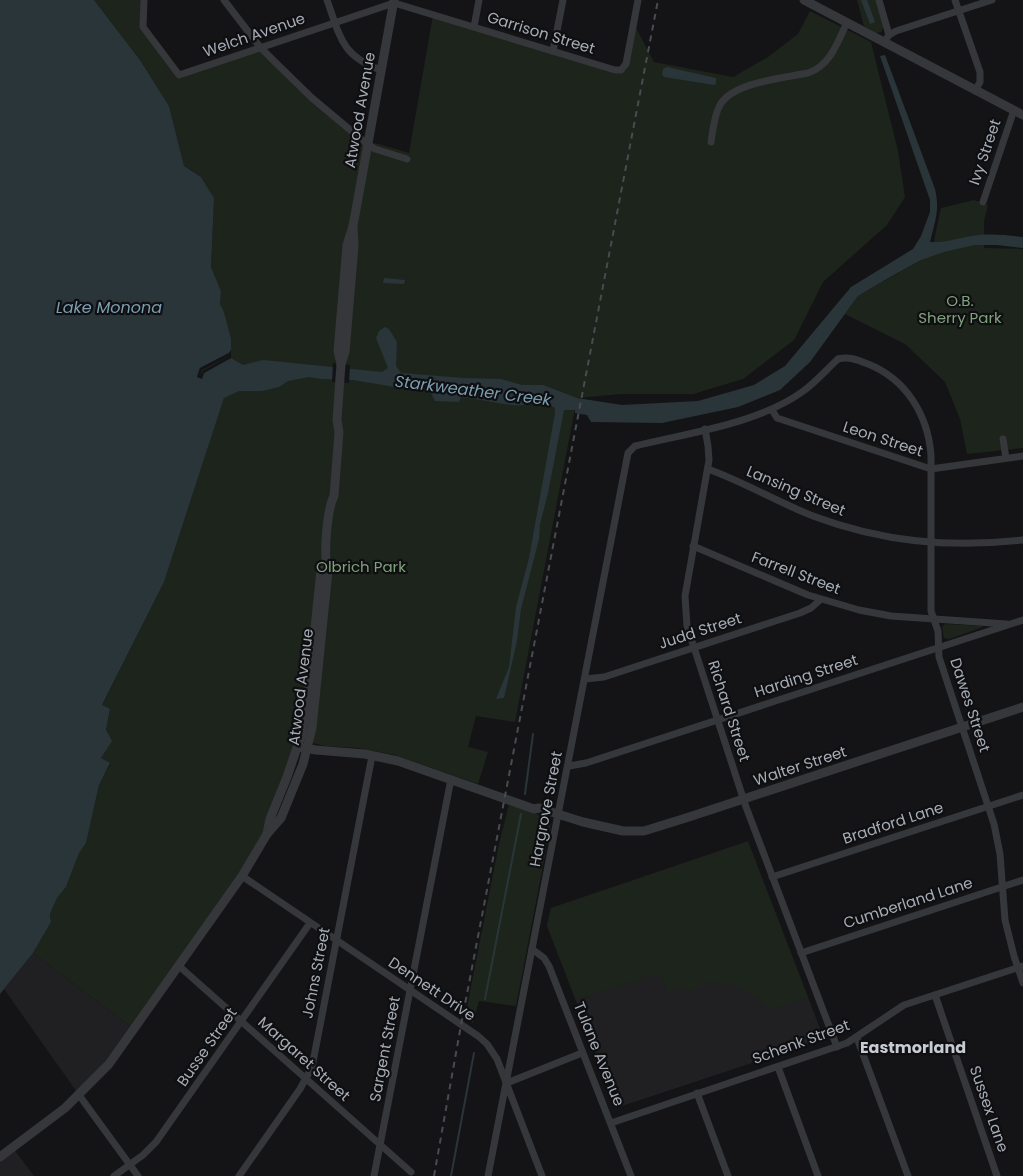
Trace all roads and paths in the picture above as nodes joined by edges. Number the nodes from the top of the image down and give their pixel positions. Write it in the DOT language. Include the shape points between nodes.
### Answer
graph roads {
  1 [pos="144,0"];
  2 [pos="224,0"];
  3 [pos="327,0"];
  4 [pos="479,0"];
  5 [pos="562,0"];
  6 [pos="638,0"];
  7 [pos="804,0"];
  8 [pos="878,0"];
  9 [pos="954,0"];
  10 [pos="992,0"];
  11 [pos="394,1"];
  12 [pos="958,11"];
  13 [pos="335,22"];
  14 [pos="847,22"];
  15 [pos="474,27"];
  16 [pos="887,38"];
  17 [pos="260,47"];
  18 [pos="553,51"];
  19 [pos="381,70"];
  20 [pos="975,91"];
  21 [pos="1014,110"];
  22 [pos="1023,115"];
  23 [pos="711,142"];
  24 [pos="367,144"];
  25 [pos="407,158"];
  26 [pos="983,202"];
  27 [pos="772,410"];
  28 [pos="705,429"];
  29 [pos="1003,439"];
  30 [pos="1023,456"];
  31 [pos="1006,458"];
  32 [pos="708,469"];
  33 [pos="931,469"];
  34 [pos="1023,540"];
  35 [pos="931,543"];
  36 [pos="693,546"];
  37 [pos="820,600"];
  38 [pos="934,619"];
  39 [pos="1023,620"];
  40 [pos="1012,624"];
  41 [pos="694,647"];
  42 [pos="939,648"];
  43 [pos="585,679"];
  44 [pos="1023,707"];
  45 [pos="717,720"];
  46 [pos="962,727"];
  47 [pos="289,745"];
  48 [pos="303,748"];
  49 [pos="372,756"];
  50 [pos="568,766"];
  51 [pos="451,779"];
  52 [pos="1023,796"];
  53 [pos="743,799"];
  54 [pos="988,807"];
  55 [pos="558,817"];
  56 [pos="242,876"];
  57 [pos="772,877"];
  58 [pos="1023,880"];
  59 [pos="1002,887"];
  60 [pos="310,923"];
  61 [pos="336,941"];
  62 [pos="532,949"];
  63 [pos="801,953"];
  64 [pos="179,966"];
  65 [pos="1020,967"];
  66 [pos="1023,983"];
  67 [pos="410,990"];
  68 [pos="935,995"];
  69 [pos="242,1021"];
  70 [pos="857,1038"];
  71 [pos="837,1047"];
  72 [pos="582,1053"];
  73 [pos="778,1067"];
  74 [pos="306,1079"];
  75 [pos="507,1083"];
  76 [pos="697,1093"];
  77 [pos="79,1095"];
  78 [pos="611,1122"];
  79 [pos="380,1144"];
  80 [pos="0,1157"];
  81 [pos="130,1164"];
  82 [pos="411,1172"];
  83 [pos="114,1176"];
  84 [pos="138,1176"];
  85 [pos="239,1176"];
  86 [pos="374,1176"];
  87 [pos="488,1176"];
  88 [pos="542,1176"];
  89 [pos="631,1176"];
  90 [pos="728,1176"];
  91 [pos="818,1176"];
  92 [pos="908,1176"];
  93 [pos="997,1176"];
  1 -- 17 [label="street, Welch Avenue" via="143,28 179,75"];
  2 -- 17 [label="street"];
  3 -- 13 [label="street"];
  4 -- 15 [label="street"];
  5 -- 18 [label="street"];
  6 -- 18 [label="street, Garrison Street" via="623,69 615,70"];
  7 -- 14 [label="street"];
  8 -- 16 [label="street"];
  9 -- 12 [label="street"];
  10 -- 12 [label="street"];
  11 -- 13 [label="street, Welch Avenue"];
  11 -- 15 [label="street, Garrison Street"];
  11 -- 19 [label="street, Atwood Avenue"];
  12 -- 16 [label="street"];
  12 -- 20 [label="street" via="980,72 980,82"];
  13 -- 17 [label="street, Welch Avenue"];
  13 -- 19 [label="street" via="351,54 362,63"];
  14 -- 16 [label="street"];
  14 -- 23 [label="street" via="828,59 818,69 743,87 729,94 719,107"];
  15 -- 18 [label="street, Garrison Street"];
  16 -- 20 [label="street"];
  17 -- 24 [label="street" via="312,98"];
  19 -- 24 [label="street, Atwood Avenue"];
  20 -- 21 [label="street"];
  21 -- 22 [label="street"];
  21 -- 26 [label="street, Ivy Street"];
  24 -- 25 [label="street"];
  24 -- 48 [label="street, Atwood Avenue" via="353,226 334,496 330,503 325,563 321,570"];
  27 -- 28 [label="street"];
  27 -- 33 [label="street, Leon Street" via="777,418"];
  27 -- 33 [label="street, Dawes Street" via="801,392 838,359 855,359 892,377 918,408 927,429"];
  28 -- 32 [label="street, Richard Street"];
  28 -- 43 [label="street, Hargrove Street" via="631,448 628,453"];
  29 -- 31 [label="street"];
  30 -- 31 [label="street, Leon Street"];
  31 -- 33 [label="street, Leon Street"];
  32 -- 35 [label="street, Lansing Street" via="832,522 869,533"];
  32 -- 36 [label="street, Richard Street"];
  33 -- 35 [label="street, Dawes Street"];
  34 -- 35 [label="street, Lansing Street" via="981,544"];
  35 -- 38 [label="street, Dawes Street" via="931,611"];
  36 -- 37 [label="street, Farrell Street"];
  36 -- 41 [label="street, Richard Street" via="684,601"];
  37 -- 38 [label="street, Farrell Street" via="891,616"];
  37 -- 41 [label="street, Judd Street" via="800,613"];
  38 -- 40 [label="street, Farrell Street"];
  38 -- 42 [label="street, Dawes Street"];
  39 -- 40 [label="street, Harding Street"];
  40 -- 42 [label="street, Harding Street"];
  41 -- 43 [label="street, Judd Street" via="604,677"];
  41 -- 45 [label="street, Richard Street"];
  42 -- 45 [label="street, Harding Street"];
  42 -- 46 [label="street, Dawes Street" via="939,657"];
  43 -- 50 [label="street, Hargrove Street"];
  44 -- 46 [label="street, Walter Street"];
  45 -- 50 [label="street, Harding Street"];
  45 -- 53 [label="street, Richard Street"];
  46 -- 53 [label="street, Walter Street"];
  46 -- 54 [label="street, Dawes Street"];
  47 -- 48 [label="street, Walter Street"];
  48 -- 49 [label="street, Walter Street"];
  48 -- 56 [label="street, Atwood Avenue" via="297,782 281,818 267,834"];
  49 -- 51 [label="street, Walter Street"];
  49 -- 61 [label="street, Johns Street"];
  50 -- 55 [label="street, Hargrove Street"];
  51 -- 55 [label="street, Walter Street" via="538,813"];
  51 -- 67 [label="street, Sargent Street"];
  52 -- 54 [label="street, Bradford Lane"];
  53 -- 55 [label="street, Walter Street" via="644,831 623,832"];
  53 -- 57 [label="street, Richard Street"];
  54 -- 57 [label="street, Bradford Lane"];
  54 -- 59 [label="street, Dawes Street" via="1000,854"];
  55 -- 62 [label="street, Hargrove Street"];
  56 -- 60 [label="street, Dennett Drive"];
  56 -- 64 [label="street, Atwood Avenue"];
  57 -- 63 [label="street, Richard Street"];
  58 -- 59 [label="street, Cumberland Lane"];
  59 -- 63 [label="street, Cumberland Lane"];
  59 -- 65 [label="street, Dawes Street" via="1005,920"];
  60 -- 61 [label="street, Dennett Drive"];
  60 -- 69 [label="street, Busse Street"];
  61 -- 67 [label="street, Dennett Drive"];
  61 -- 74 [label="street, Johns Street" via="312,1067"];
  62 -- 72 [label="street, Tulane Avenue" via="549,966"];
  62 -- 75 [label="street, Hargrove Street"];
  63 -- 71 [label="street, Richard Street"];
  64 -- 69 [label="street, Margaret Street"];
  64 -- 77 [label="street, Atwood Avenue" via="109,1064"];
  65 -- 66 [label="street, Dawes Street"];
  65 -- 68 [label="street, Schenk Street"];
  67 -- 75 [label="street, Dennett Drive" via="483,1039 498,1059"];
  67 -- 79 [label="street, Sargent Street"];
  68 -- 70 [label="street, Schenk Street" via="904,1004"];
  68 -- 93 [label="street, Sussex Lane"];
  69 -- 74 [label="street, Margaret Street"];
  69 -- 81 [label="street, Busse Street" via="156,1142"];
  70 -- 71 [label="street, Schenk Street"];
  70 -- 92 [label="street"];
  71 -- 73 [label="street, Schenk Street"];
  72 -- 75 [label="street"];
  72 -- 78 [label="street, Tulane Avenue"];
  73 -- 76 [label="street, Schenk Street"];
  73 -- 91 [label="street"];
  74 -- 79 [label="street, Margaret Street"];
  74 -- 85 [label="street, Johns Street"];
  75 -- 87 [label="street, Hargrove Street"];
  75 -- 88 [label="street, Dennett Drive"];
  76 -- 78 [label="street, Schenk Street"];
  76 -- 90 [label="street"];
  77 -- 80 [label="street, Atwood Avenue"];
  77 -- 81 [label="street"];
  78 -- 89 [label="street, Tulane Avenue"];
  79 -- 82 [label="street, Margaret Street"];
  79 -- 86 [label="street, Sargent Street"];
  81 -- 83 [label="street, Busse Street"];
  81 -- 84 [label="street"];
}
